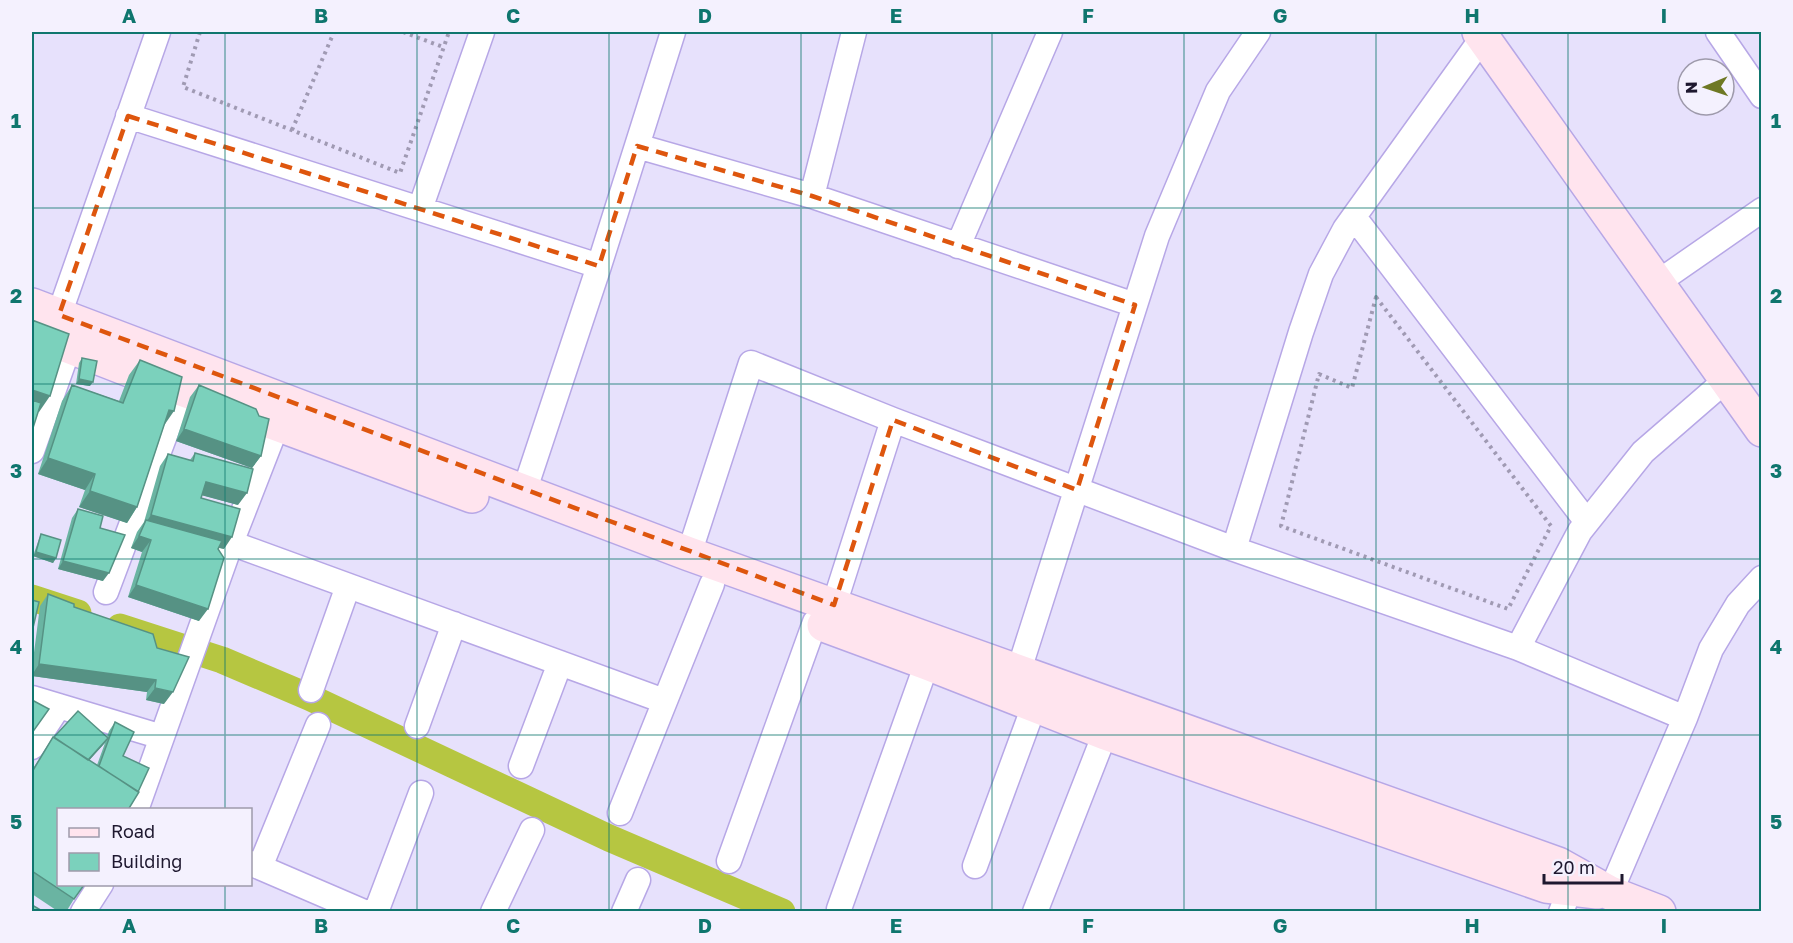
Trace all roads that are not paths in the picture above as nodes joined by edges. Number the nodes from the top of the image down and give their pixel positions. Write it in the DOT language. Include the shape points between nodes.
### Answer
graph roads {
  1 [pos="158,32"];
  2 [pos="482,32"];
  3 [pos="673,32"];
  4 [pos="854,32"];
  5 [pos="1050,32"];
  6 [pos="1256,32"];
  7 [pos="1718,32"];
  8 [pos="1481,34"];
  9 [pos="1761,96"];
  10 [pos="128,116"];
  11 [pos="637,146"];
  12 [pos="812,196"];
  13 [pos="420,209"];
  14 [pos="1761,210"];
  15 [pos="1354,217"];
  16 [pos="958,246"];
  17 [pos="599,266"];
  18 [pos="1657,283"];
  19 [pos="1135,305"];
  20 [pos="45,310"];
  21 [pos="32,332"];
  22 [pos="69,346"];
  23 [pos="1726,380"];
  24 [pos="182,390"];
  25 [pos="893,420"];
  26 [pos="277,425"];
  27 [pos="1761,430"];
  28 [pos="32,451"];
  29 [pos="1077,490"];
  30 [pos="524,492"];
  31 [pos="1587,522"];
  32 [pos="231,543"];
  33 [pos="1234,549"];
  34 [pos="689,554"];
  35 [pos="1761,578"];
  36 [pos="712,584"];
  37 [pos="348,586"];
  38 [pos="106,592"];
  39 [pos="824,614"];
  40 [pos="454,624"];
  41 [pos="1518,648"];
  42 [pos="560,663"];
  43 [pos="927,663"];
  44 [pos="1018,670"];
  45 [pos="311,690"];
  46 [pos="32,698"];
  47 [pos="664,701"];
  48 [pos="59,706"];
  49 [pos="1034,706"];
  50 [pos="1685,718"];
  51 [pos="1111,719"];
  52 [pos="318,724"];
  53 [pos="417,726"];
  54 [pos="162,737"];
  55 [pos="32,747"];
  56 [pos="521,766"];
  57 [pos="421,793"];
  58 [pos="137,808"];
  59 [pos="620,813"];
  60 [pos="532,830"];
  61 [pos="729,861"];
  62 [pos="255,865"];
  63 [pos="975,866"];
  64 [pos="638,880"];
  65 [pos="99,886"];
  66 [pos="1610,893"];
  67 [pos="1566,900"];
  68 [pos="839,909"];
  69 [pos="83,912"];
  70 [pos="364,912"];
  71 [pos="376,912"];
  72 [pos="493,912"];
  73 [pos="624,912"];
  74 [pos="1035,912"];
  75 [pos="1659,912"];
  1 -- 10 [label="street"];
  2 -- 13 [label="street"];
  3 -- 11 [label="street"];
  4 -- 12 [label="street"];
  5 -- 16 [label="street"];
  6 -- 19 [label="street" via="1218,91 1157,236"];
  7 -- 9 [label="street"];
  8 -- 15 [label="street"];
  8 -- 18 [label="street"];
  10 -- 13 [label="street"];
  10 -- 20 [label="street"];
  11 -- 12 [label="street"];
  11 -- 17 [label="street"];
  12 -- 16 [label="street"];
  13 -- 17 [label="street"];
  14 -- 18 [label="street"];
  15 -- 31 [label="street"];
  15 -- 33 [label="street" via="1321,274"];
  16 -- 19 [label="street"];
  17 -- 30 [label="street"];
  18 -- 23 [label="street"];
  19 -- 29 [label="street"];
  20 -- 30 [label="street"];
  21 -- 22 [label="street"];
  22 -- 24 [label="street"];
  22 -- 28 [label="street"];
  23 -- 27 [label="street"];
  23 -- 31 [label="street" via="1643,452"];
  24 -- 26 [label="street"];
  24 -- 38 [label="street"];
  25 -- 29 [label="street"];
  25 -- 34 [label="street" via="751,363"];
  25 -- 39 [label="street"];
  26 -- 32 [label="street"];
  26 -- 36 [label="street"];
  29 -- 33 [label="street"];
  29 -- 44 [label="street"];
  30 -- 34 [label="street"];
  31 -- 41 [label="street"];
  32 -- 37 [label="street"];
  32 -- 54 [label="street"];
  33 -- 41 [label="street"];
  34 -- 39 [label="street"];
  35 -- 50 [label="street" via="1738,604 1711,649"];
  36 -- 39 [label="street"];
  36 -- 47 [label="street"];
  37 -- 40 [label="street"];
  37 -- 45 [label="street"];
  39 -- 43 [label="street"];
  39 -- 44 [label="street"];
  39 -- 61 [label="street"];
  40 -- 42 [label="street"];
  40 -- 53 [label="street"];
  41 -- 50 [label="street"];
  42 -- 47 [label="street"];
  42 -- 56 [label="street"];
  43 -- 49 [label="street"];
  43 -- 68 [label="street"];
  44 -- 51 [label="street"];
  46 -- 48 [label="street"];
  47 -- 59 [label="street"];
  48 -- 54 [label="street"];
  48 -- 55 [label="street"];
  49 -- 51 [label="street"];
  49 -- 63 [label="street"];
  50 -- 66 [label="street"];
  51 -- 66 [label="street" via="1558,864"];
  51 -- 67 [label="street" via="1546,886"];
  51 -- 74 [label="street"];
  52 -- 62 [label="street"];
  54 -- 58 [label="street"];
  57 -- 71 [label="street"];
  60 -- 72 [label="street"];
  62 -- 70 [label="street"];
  64 -- 73 [label="street"];
  65 -- 69 [label="street"];
  66 -- 67 [label="street"];
  66 -- 75 [label="street"];
}
